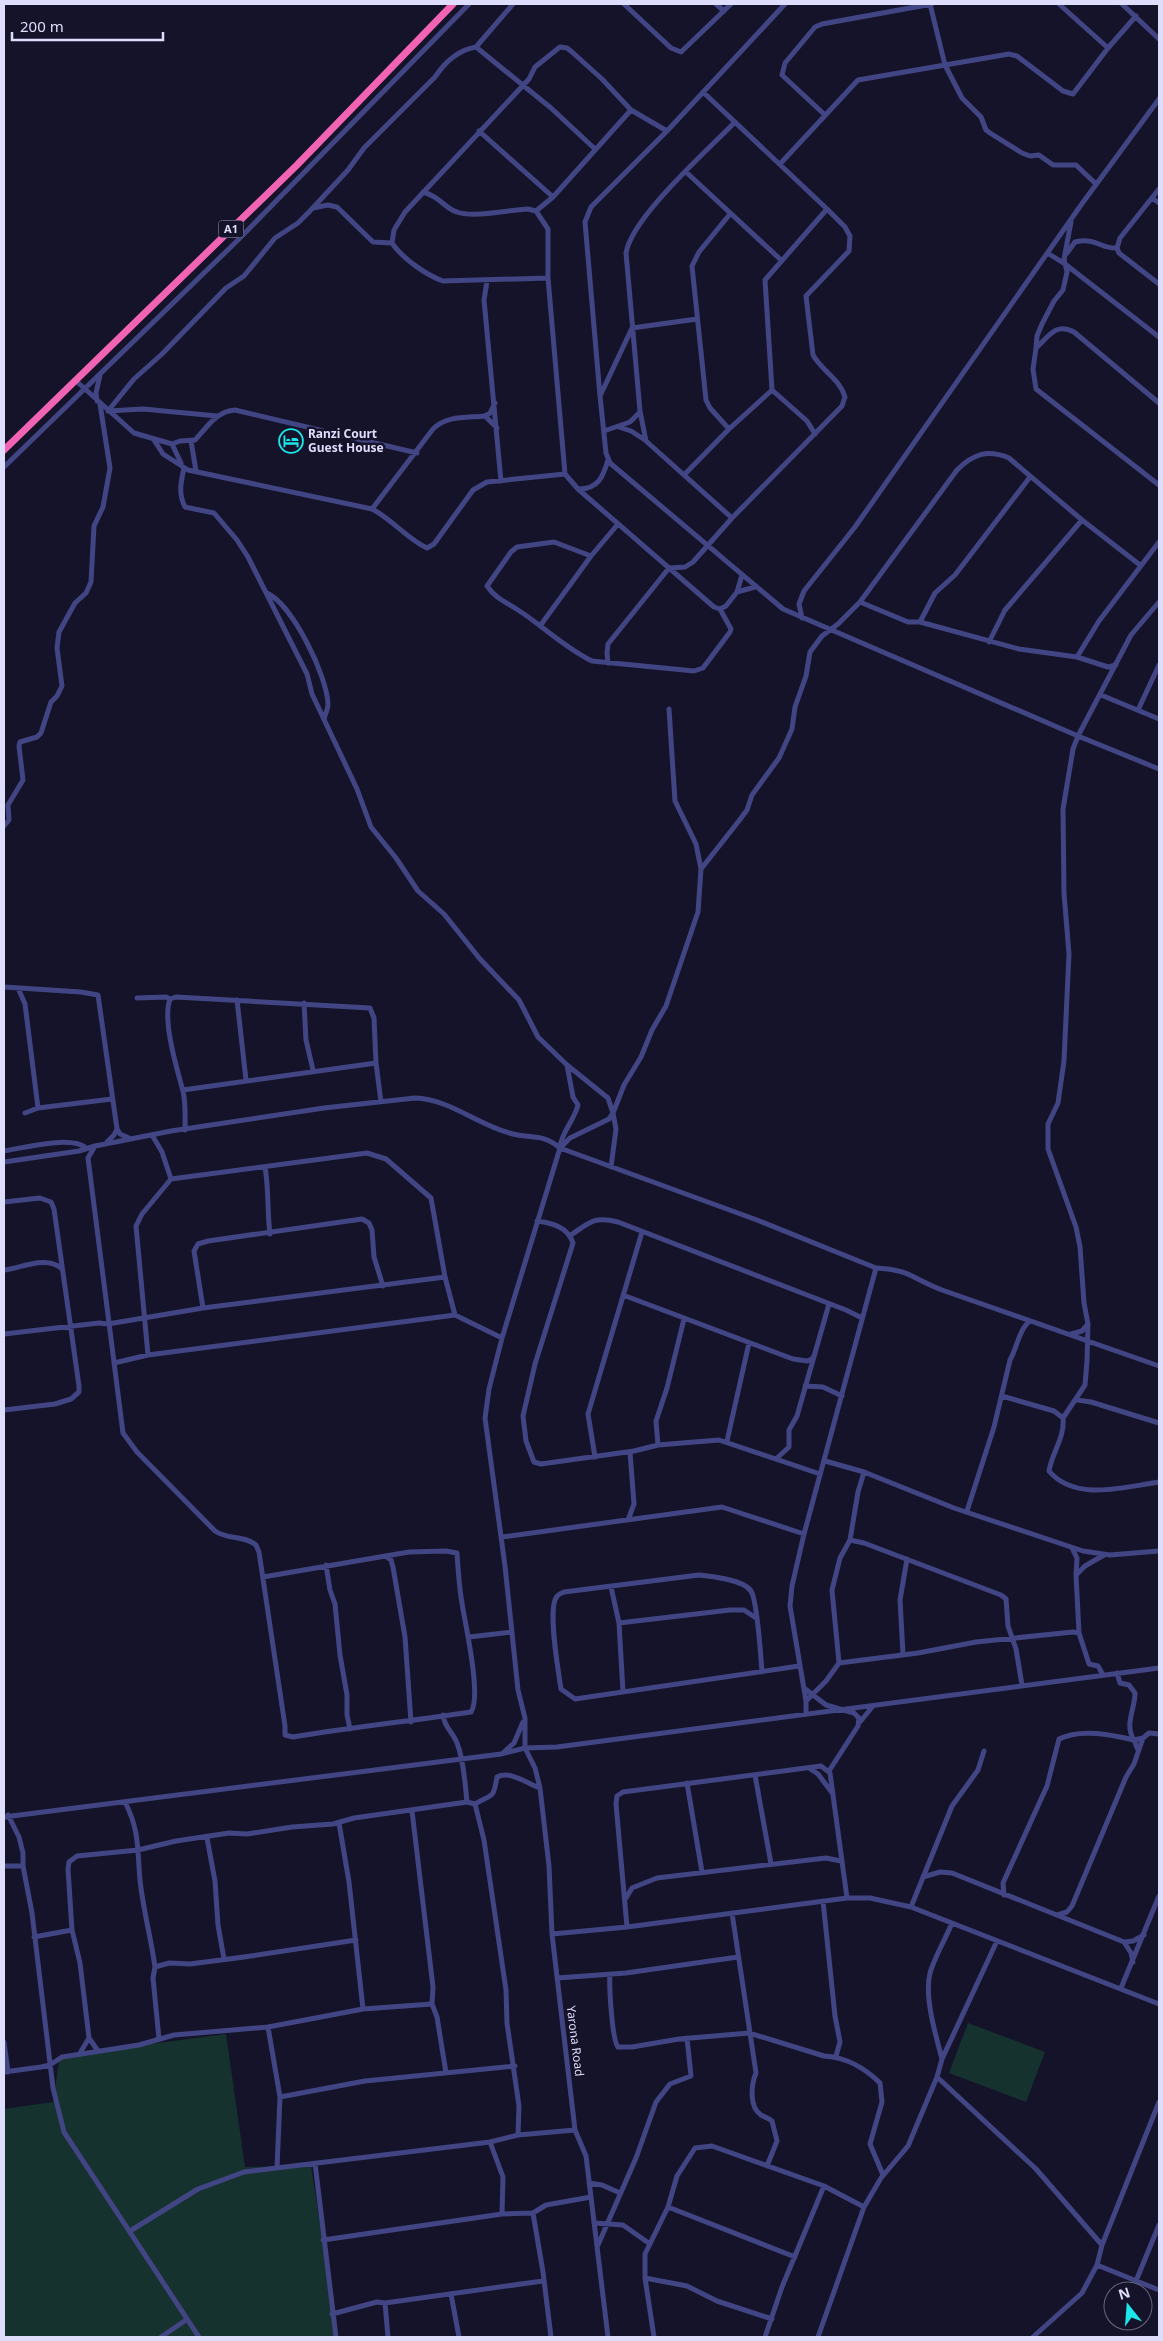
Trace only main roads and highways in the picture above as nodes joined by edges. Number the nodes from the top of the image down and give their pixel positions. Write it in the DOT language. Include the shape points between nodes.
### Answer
graph roads {
  1 [pos="454,4"];
  2 [pos="4,450"];
  1 -- 2 [label="highway, A1" via="297,165"];
}
